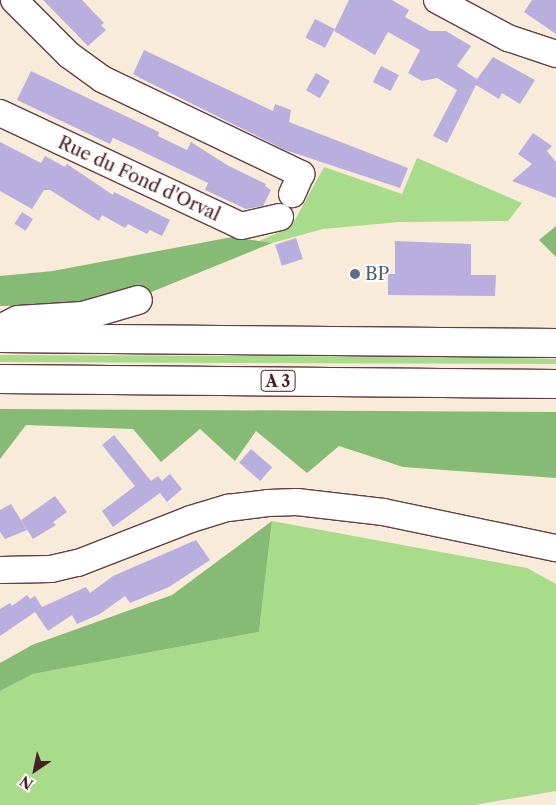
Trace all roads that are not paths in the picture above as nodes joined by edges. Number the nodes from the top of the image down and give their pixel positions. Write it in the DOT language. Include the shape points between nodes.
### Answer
graph roads {
  1 [pos="14,0"];
  2 [pos="438,0"];
  3 [pos="556,54"];
  4 [pos="0,114"];
  5 [pos="292,194"];
  6 [pos="280,217"];
  7 [pos="138,300"];
  8 [pos="0,329"];
  9 [pos="0,338"];
  10 [pos="556,343"];
  11 [pos="0,379"];
  12 [pos="556,384"];
  13 [pos="374,511"];
  14 [pos="556,548"];
  15 [pos="556,557"];
  16 [pos="0,570"];
  1 -- 5 [label="street" via="69,55 96,76 301,174"];
  2 -- 3 [label="street" via="508,38"];
  4 -- 6 [label="street, Rue du Fond d'Orval" via="241,226"];
  7 -- 8 [label="highway" via="83,316 18,320"];
  9 -- 10 [label="highway"];
  11 -- 12 [label="highway, A 3"];
  13 -- 14 [label="street"];
  13 -- 15 [label="street" via="378,520"];
  13 -- 16 [label="street" via="297,502 228,508 78,563 51,569"];
}
